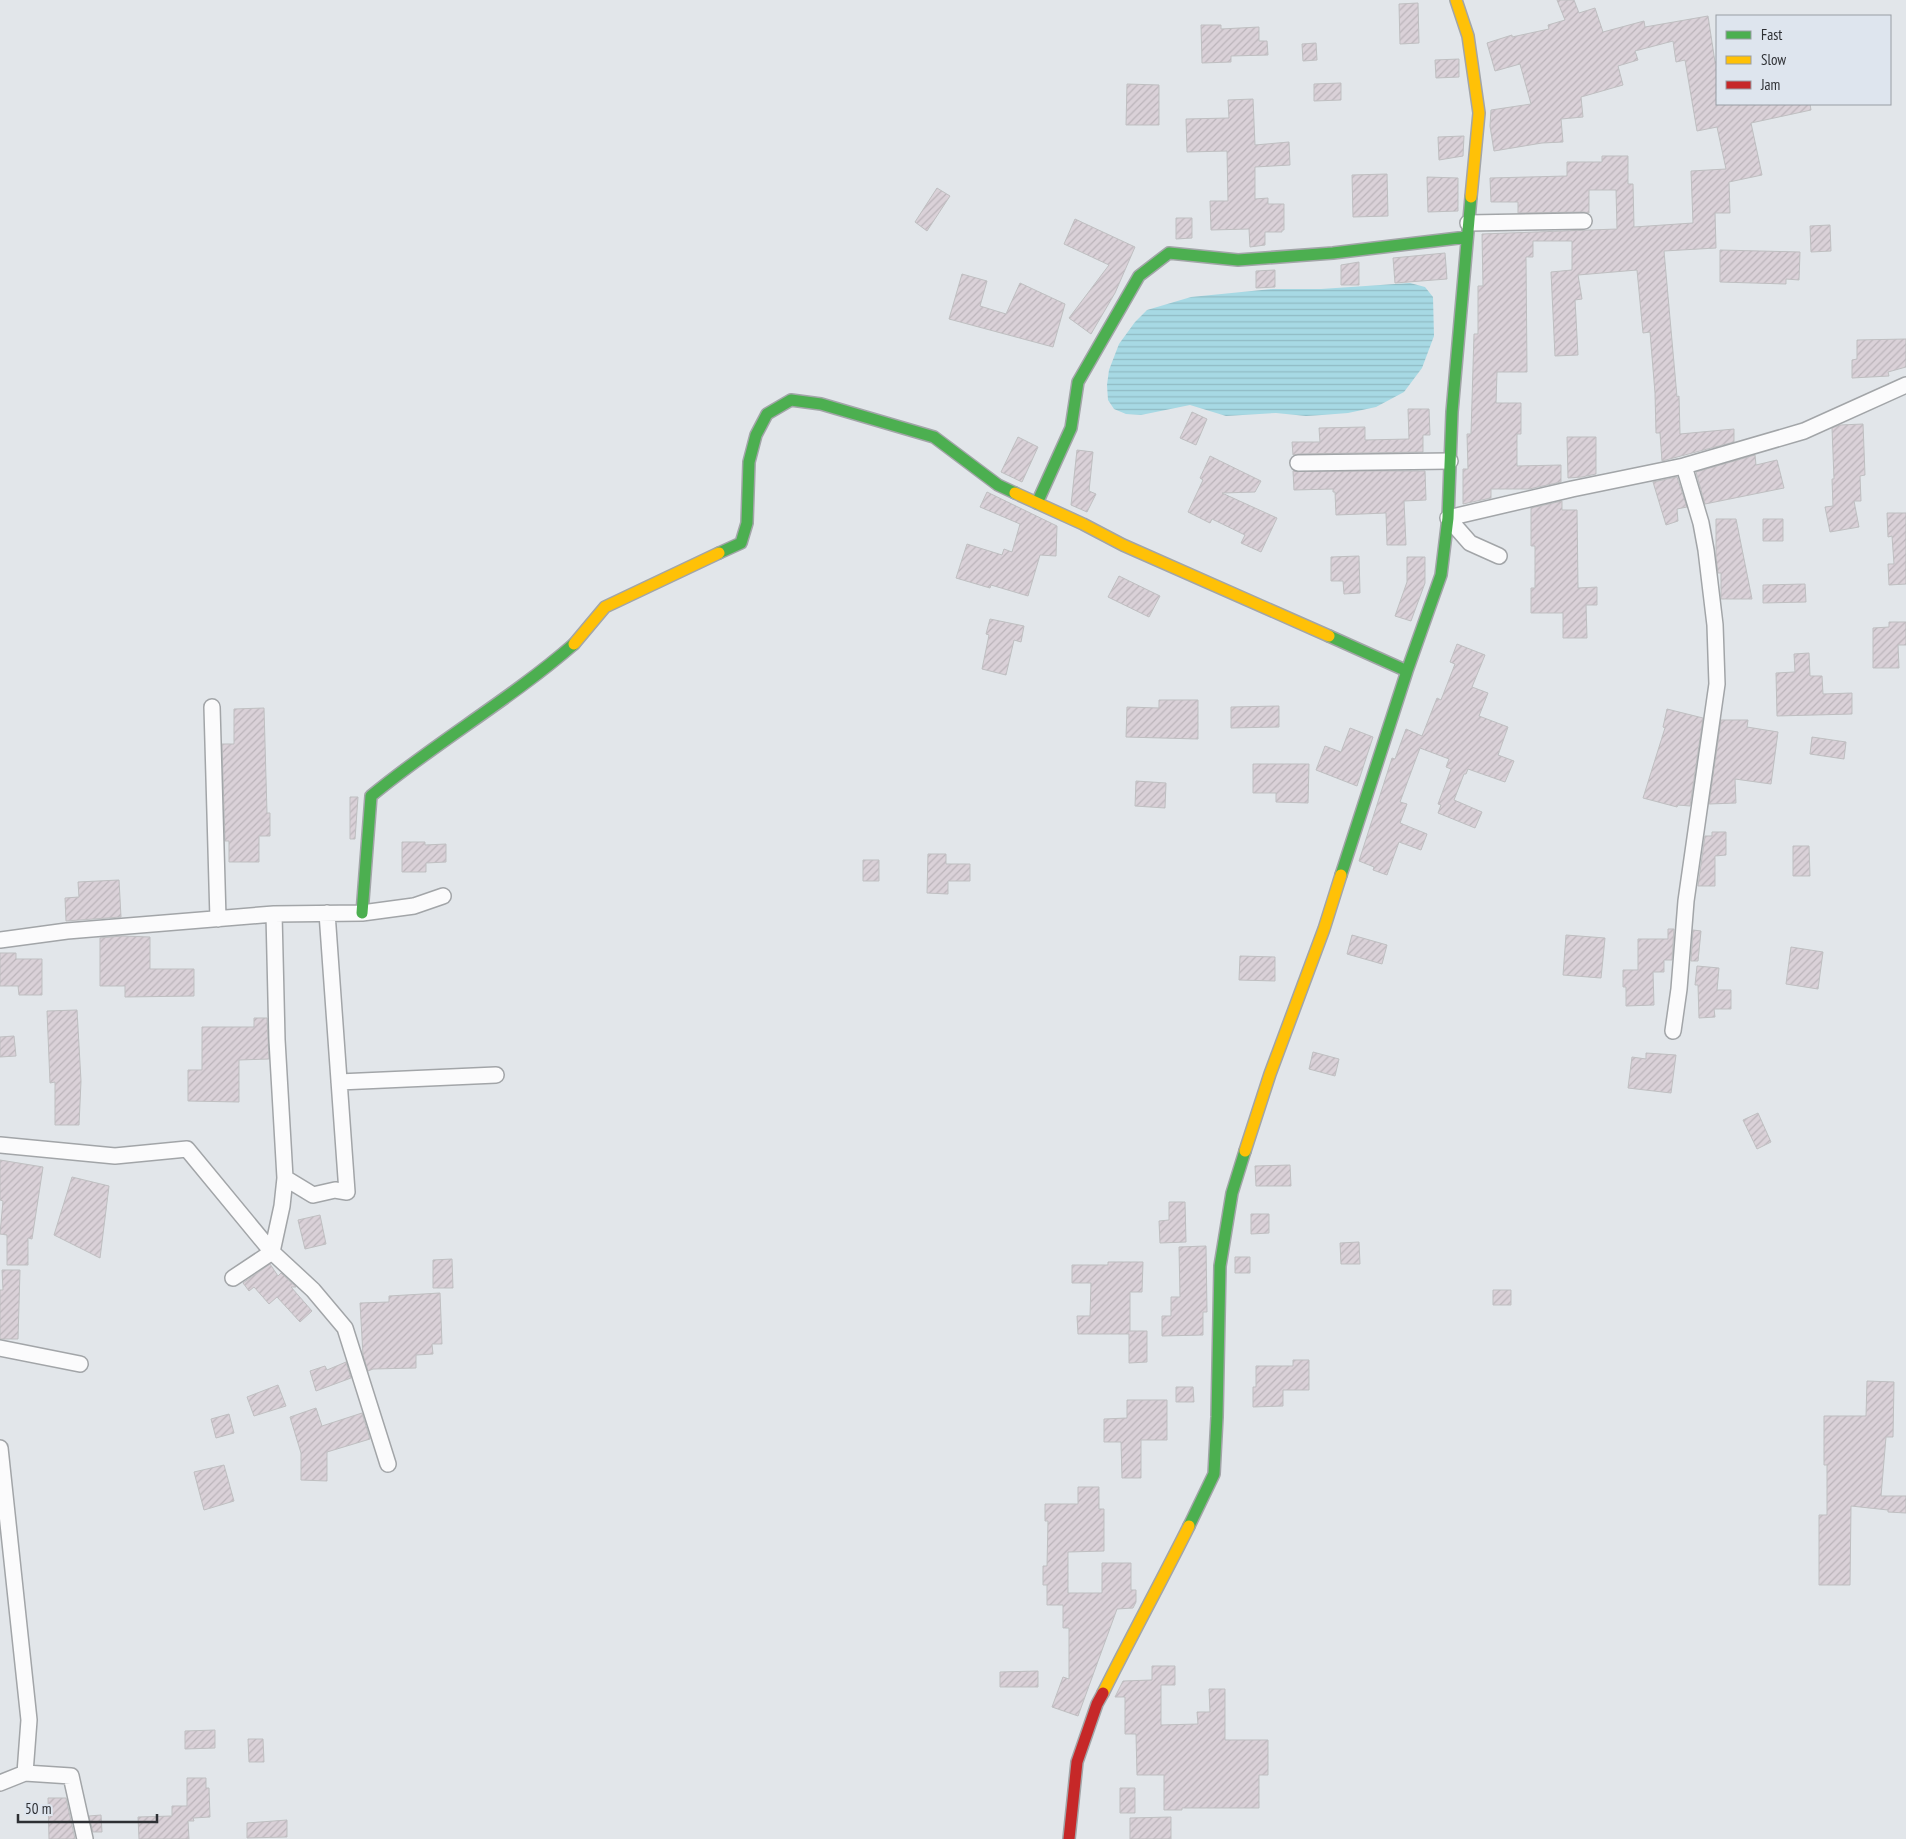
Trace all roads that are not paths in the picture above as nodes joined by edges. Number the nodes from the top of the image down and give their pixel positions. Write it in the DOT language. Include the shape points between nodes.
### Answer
graph roads {
  1 [pos="1456,0"];
  2 [pos="1584,221"];
  3 [pos="1468,230"];
  4 [pos="1906,385"];
  5 [pos="1450,461"];
  6 [pos="1298,463"];
  7 [pos="1684,466"];
  8 [pos="1037,503"];
  9 [pos="1448,518"];
  10 [pos="1499,556"];
  11 [pos="1407,671"];
  12 [pos="212,707"];
  13 [pos="444,896"];
  14 [pos="362,913"];
  15 [pos="274,914"];
  16 [pos="327,914"];
  17 [pos="218,919"];
  18 [pos="0,940"];
  19 [pos="1673,1031"];
  20 [pos="496,1075"];
  21 [pos="339,1082"];
  22 [pos="0,1145"];
  23 [pos="285,1178"];
  24 [pos="272,1252"];
  25 [pos="233,1278"];
  26 [pos="0,1348"];
  27 [pos="80,1364"];
  28 [pos="0,1448"];
  29 [pos="388,1464"];
  30 [pos="25,1773"];
  31 [pos="0,1783"];
  32 [pos="85,1839"];
  33 [pos="1069,1839"];
  1 -- 3 [label="street" via="1468,36 1478,113"];
  2 -- 3 [label="street"];
  3 -- 5 [label="street"];
  3 -- 8 [label="street" via="1333,252 1238,260 1169,254 1139,276 1078,382 1071,428"];
  4 -- 7 [label="street" via="1804,431"];
  5 -- 6 [label="street"];
  5 -- 9 [label="street"];
  7 -- 9 [label="street"];
  7 -- 19 [label="street" via="1706,550 1715,625 1717,684 1686,901"];
  8 -- 11 [label="street" via="1123,545"];
  8 -- 14 [label="street" via="998,485 934,437 821,404 791,400 767,414 756,435 749,462 747,523 740,543 605,607 575,643 551,664 406,767 371,796"];
  9 -- 10 [label="street" via="1470,543"];
  9 -- 11 [label="street" via="1441,576"];
  11 -- 33 [label="street" via="1324,929 1270,1074 1232,1192 1220,1266 1214,1474 1097,1704 1077,1762"];
  12 -- 17 [label="street"];
  13 -- 14 [label="street" via="414,906"];
  14 -- 16 [label="street"];
  15 -- 16 [label="street"];
  15 -- 17 [label="street"];
  15 -- 23 [label="street"];
  16 -- 21 [label="street"];
  17 -- 18 [label="street"];
  20 -- 21 [label="street"];
  21 -- 23 [label="street" via="347,1192 335,1190 313,1195"];
  22 -- 24 [label="street" via="115,1156 187,1149"];
  23 -- 24 [label="street"];
  24 -- 25 [label="street"];
  24 -- 29 [label="street" via="313,1290 345,1328"];
  26 -- 27 [label="street"];
  28 -- 30 [label="street" via="29,1720"];
  30 -- 31 [label="street"];
  30 -- 32 [label="street" via="72,1776"];
}
